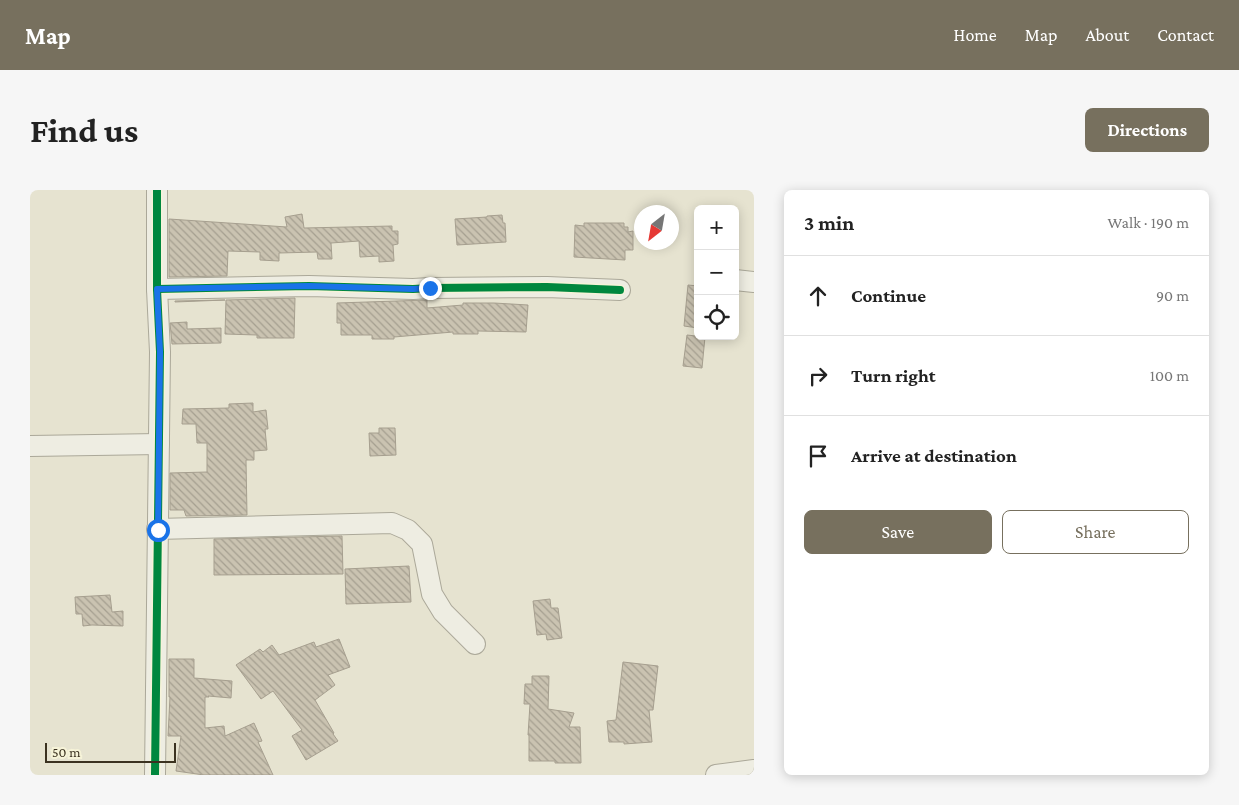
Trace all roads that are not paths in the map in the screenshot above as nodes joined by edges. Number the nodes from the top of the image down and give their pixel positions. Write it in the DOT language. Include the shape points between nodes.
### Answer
graph roads {
  1 [pos="157,190"];
  2 [pos="739,280"];
  3 [pos="754,282"];
  4 [pos="157,289"];
  5 [pos="620,290"];
  6 [pos="158,444"];
  7 [pos="30,446"];
  8 [pos="158,530"];
  9 [pos="475,644"];
  10 [pos="754,770"];
  11 [pos="155,775"];
  12 [pos="716,775"];
  1 -- 4 [label="street"];
  2 -- 3 [label="street"];
  4 -- 5 [label="street" via="309,286"];
  4 -- 6 [label="street" via="160,352"];
  6 -- 7 [label="street"];
  6 -- 8 [label="street"];
  8 -- 9 [label="street" via="392,523 408,530 422,544 432,594 443,612"];
  8 -- 11 [label="street"];
  10 -- 12 [label="street"];
}
